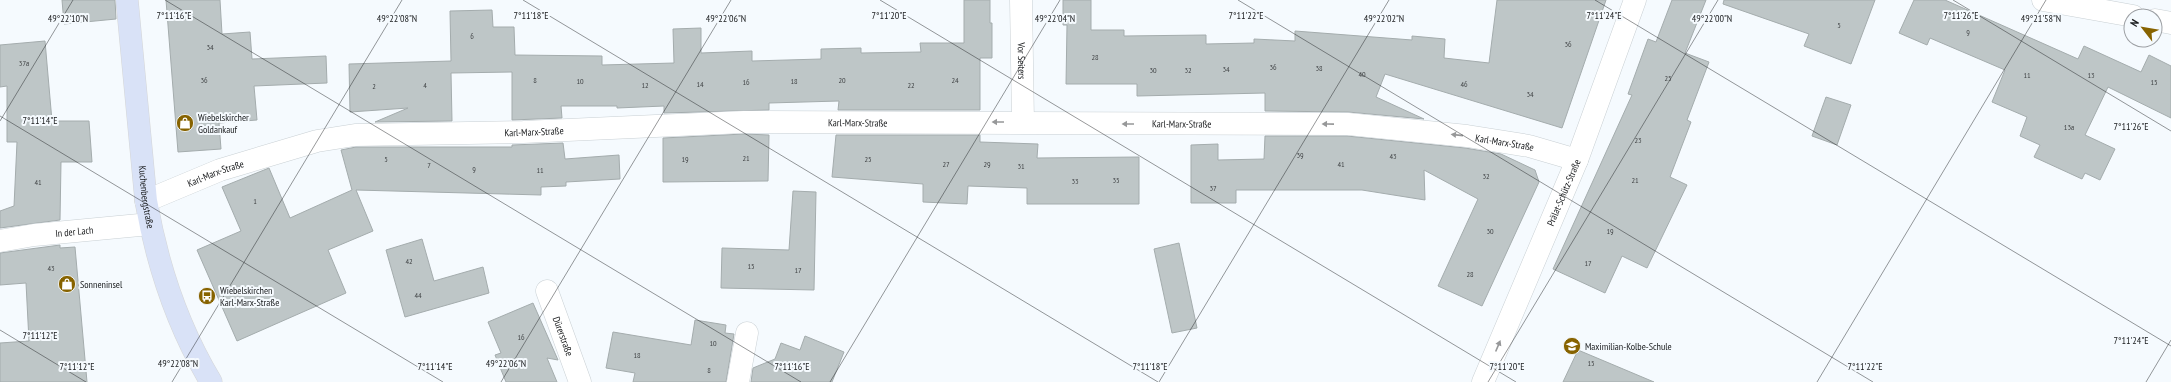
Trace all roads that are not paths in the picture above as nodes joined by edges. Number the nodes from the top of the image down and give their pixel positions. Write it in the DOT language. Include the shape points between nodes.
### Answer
graph roads {
  1 [pos="127,0"];
  2 [pos="1020,0"];
  3 [pos="1635,0"];
  4 [pos="2043,0"];
  5 [pos="2123,14"];
  6 [pos="1023,122"];
  7 [pos="1577,160"];
  8 [pos="146,201"];
  9 [pos="150,224"];
  10 [pos="0,241"];
  11 [pos="547,291"];
  12 [pos="747,334"];
  13 [pos="210,382"];
  14 [pos="580,382"];
  15 [pos="738,382"];
  16 [pos="1483,382"];
  1 -- 8 [label="main road, Kuchenbergstraße"];
  2 -- 6 [label="street, Vor Seiters"];
  3 -- 7 [label="street, Prälat-Schütz-Straße"];
  4 -- 5 [label="street"];
  7 -- 6 [label="street, Karl-Marx-Straße, one-way" via="1529,146 1348,124"];
  6 -- 8 [label="street, Karl-Marx-Straße, one-way" via="744,122 523,132 355,135 317,141 220,170"];
  16 -- 7 [label="street, Prälat-Schütz-Straße, one-way"];
  8 -- 9 [label="main road, Kuchenbergstraße"];
  9 -- 10 [label="street, In der Lach" via="34,235"];
  9 -- 13 [label="main road, Kuchenbergstraße" via="167,286 192,347"];
  11 -- 14 [label="street, Dürerstraße"];
  12 -- 15 [label="street"];
}
